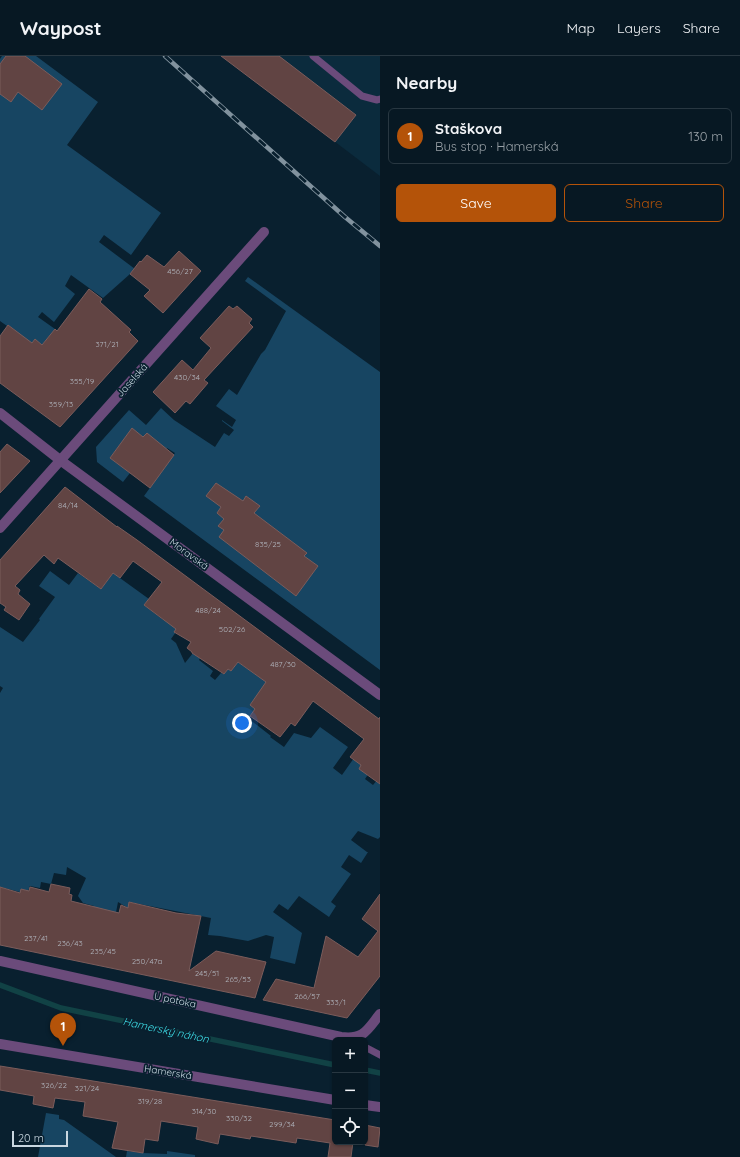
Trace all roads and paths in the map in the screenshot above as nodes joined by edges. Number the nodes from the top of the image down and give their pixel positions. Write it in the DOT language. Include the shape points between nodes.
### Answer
graph roads {
  1 [pos="313,56"];
  2 [pos="380,99"];
  3 [pos="264,232"];
  4 [pos="0,413"];
  5 [pos="60,460"];
  6 [pos="0,528"];
  7 [pos="380,695"];
  8 [pos="0,962"];
  9 [pos="380,1014"];
  10 [pos="348,1037"];
  11 [pos="358,1037"];
  12 [pos="0,1044"];
  13 [pos="368,1049"];
  14 [pos="380,1055"];
  15 [pos="332,1099"];
  16 [pos="368,1105"];
  17 [pos="380,1107"];
  1 -- 2 [label="lane" via="362,96"];
  3 -- 5 [label="street, Jaselská"];
  4 -- 5 [label="street, Moravská"];
  5 -- 6 [label="street, Jaselská"];
  5 -- 7 [label="street, Moravská"];
  8 -- 10 [label="street, U potoka"];
  9 -- 11 [label="street"];
  12 -- 15 [label="street, Hamerská"];
  13 -- 14 [label="lane"];
  16 -- 17 [label="street"];
}
